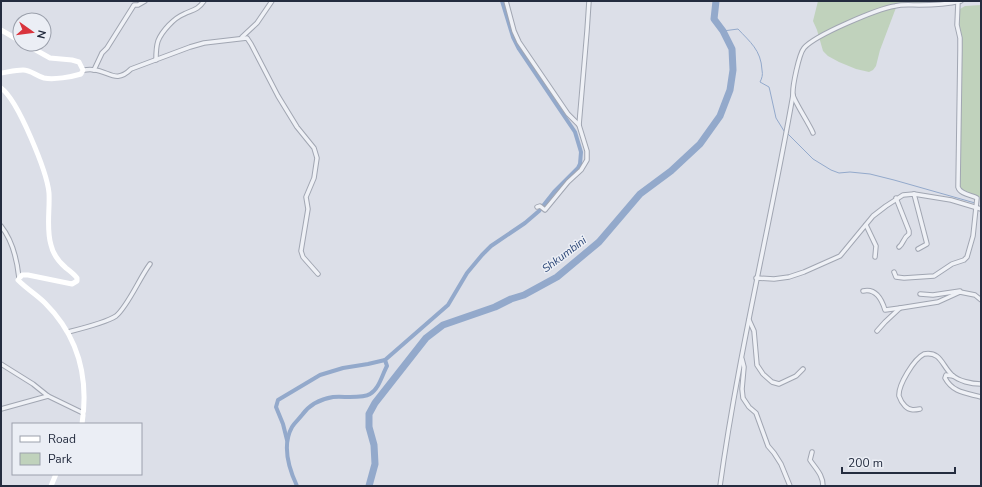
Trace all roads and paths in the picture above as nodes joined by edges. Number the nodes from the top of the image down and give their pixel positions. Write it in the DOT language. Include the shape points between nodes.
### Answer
graph roads {
  1 [pos="145,1"];
  2 [pos="204,1"];
  3 [pos="272,1"];
  4 [pos="506,1"];
  5 [pos="588,1"];
  6 [pos="960,1"];
  7 [pos="135,3"];
  8 [pos="1,30"];
  9 [pos="12,36"];
  10 [pos="242,38"];
  11 [pos="40,52"];
  12 [pos="156,60"];
  13 [pos="83,70"];
  14 [pos="94,70"];
  15 [pos="1,73"];
  16 [pos="1,88"];
  17 [pos="793,96"];
  18 [pos="578,125"];
  19 [pos="813,133"];
  20 [pos="914,194"];
  21 [pos="896,198"];
  22 [pos="976,205"];
  23 [pos="540,208"];
  24 [pos="981,209"];
  25 [pos="866,225"];
  26 [pos="1,226"];
  27 [pos="899,248"];
  28 [pos="918,248"];
  29 [pos="875,257"];
  30 [pos="150,264"];
  31 [pos="894,272"];
  32 [pos="318,274"];
  33 [pos="19,278"];
  34 [pos="756,278"];
  35 [pos="863,291"];
  36 [pos="964,292"];
  37 [pos="920,294"];
  38 [pos="981,300"];
  39 [pos="900,308"];
  40 [pos="748,319"];
  41 [pos="68,332"];
  42 [pos="877,332"];
  43 [pos="741,356"];
  44 [pos="1,364"];
  45 [pos="803,369"];
  46 [pos="953,376"];
  47 [pos="981,384"];
  48 [pos="48,396"];
  49 [pos="981,397"];
  50 [pos="1,408"];
  51 [pos="920,409"];
  52 [pos="83,413"];
  53 [pos="82,423"];
  54 [pos="812,452"];
  55 [pos="56,475"];
  56 [pos="51,486"];
  57 [pos="720,486"];
  58 [pos="790,486"];
  59 [pos="822,486"];
  1 -- 7 [label="street" via="138,5"];
  2 -- 12 [label="street" via="196,10 177,18 162,34 157,46"];
  3 -- 10 [label="street" via="257,23"];
  4 -- 18 [label="street" via="519,42"];
  5 -- 18 [label="street" via="588,31"];
  6 -- 17 [label="street" via="901,5 880,10 817,38 803,49 799,58"];
  6 -- 22 [label="street" via="957,25 960,38 958,187 961,192 977,198"];
  7 -- 14 [label="street"];
  8 -- 9 [label="street"];
  10 -- 12 [label="street" via="204,42"];
  10 -- 32 [label="street" via="247,38 251,44 278,96 297,127 314,148 317,158 314,178 306,197 308,209 301,251"];
  11 -- 13 [label="street" via="50,58 79,62"];
  12 -- 14 [label="street" via="131,69 121,76"];
  13 -- 14 [label="street"];
  13 -- 15 [label="street" via="76,76 52,78 43,78 23,70"];
  16 -- 33 [label="street" via="16,105 44,168 49,193 49,233 52,250 77,281 72,284 28,275"];
  17 -- 19 [label="street"];
  17 -- 34 [label="street"];
  18 -- 23 [label="street" via="587,154 586,162 581,170"];
  20 -- 21 [label="street"];
  20 -- 22 [label="street"];
  20 -- 28 [label="street" via="927,244"];
  21 -- 25 [label="street" via="873,216"];
  21 -- 27 [label="street" via="908,231"];
  22 -- 24 [label="street"];
  22 -- 31 [label="street" via="973,236 969,253 964,260 952,264 934,276 904,278 896,276"];
  25 -- 29 [label="street" via="876,246"];
  25 -- 34 [label="street" via="840,256 789,277"];
  26 -- 33 [label="street" via="16,258"];
  30 -- 41 [label="street" via="116,316"];
  33 -- 41 [label="street" via="18,281 46,304"];
  34 -- 40 [label="street"];
  35 -- 39 [label="street" via="869,289 876,292 886,310"];
  36 -- 37 [label="street"];
  36 -- 38 [label="street"];
  36 -- 39 [label="street" via="938,302"];
  39 -- 42 [label="street"];
  40 -- 43 [label="street"];
  40 -- 45 [label="street" via="754,331 757,365 763,374 772,382 779,384 796,376"];
  41 -- 52 [label="street" via="81,368"];
  43 -- 57 [label="street"];
  43 -- 58 [label="street" via="744,367 743,398 756,413 768,446 781,464"];
  44 -- 48 [label="street"];
  46 -- 47 [label="street" via="973,384"];
  46 -- 49 [label="street" via="946,375 945,378 954,389"];
  46 -- 51 [label="street" via="934,355 924,354 915,360 905,378 899,397 908,408"];
  48 -- 50 [label="street"];
  48 -- 52 [label="street"];
  52 -- 53 [label="street"];
  54 -- 59 [label="street" via="810,460 821,475"];
  55 -- 56 [label="street"];
}
